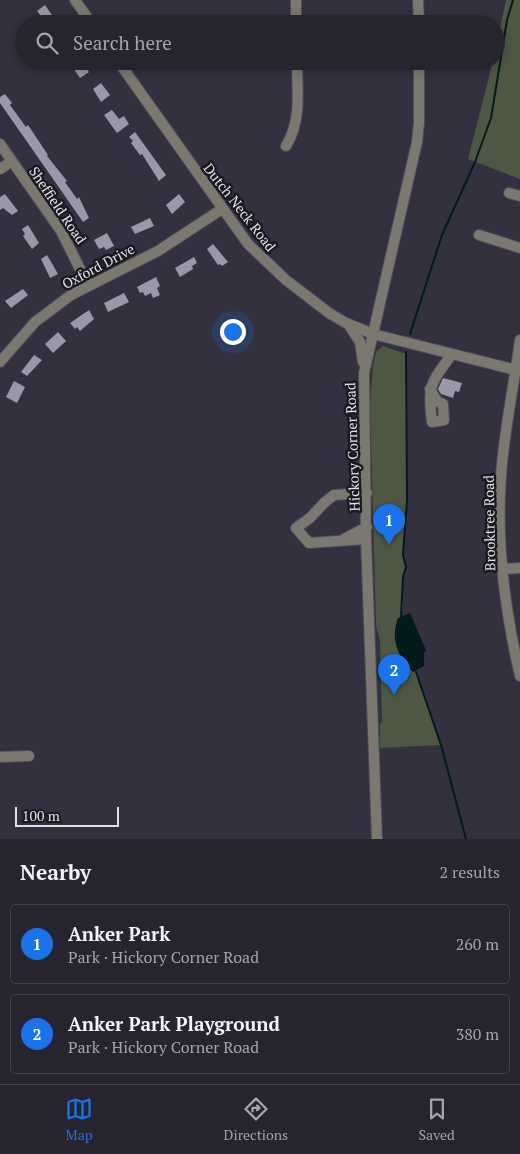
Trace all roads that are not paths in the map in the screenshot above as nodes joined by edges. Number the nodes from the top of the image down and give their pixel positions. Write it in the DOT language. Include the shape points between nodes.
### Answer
graph roads {
  1 [pos="75,0"];
  2 [pos="296,0"];
  3 [pos="418,0"];
  4 [pos="86,15"];
  5 [pos="296,15"];
  6 [pos="418,15"];
  7 [pos="124,70"];
  8 [pos="296,70"];
  9 [pos="419,70"];
  10 [pos="0,144"];
  11 [pos="286,146"];
  12 [pos="12,161"];
  13 [pos="0,169"];
  14 [pos="509,193"];
  15 [pos="520,196"];
  16 [pos="222,209"];
  17 [pos="479,235"];
  18 [pos="520,248"];
  19 [pos="88,284"];
  20 [pos="346,323"];
  21 [pos="373,334"];
  22 [pos="520,340"];
  23 [pos="452,354"];
  24 [pos="0,362"];
  25 [pos="518,370"];
  26 [pos="364,373"];
  27 [pos="430,389"];
  28 [pos="367,493"];
  29 [pos="367,527"];
  30 [pos="344,539"];
  31 [pos="366,539"];
  32 [pos="520,568"];
  33 [pos="503,569"];
  34 [pos="520,676"];
  35 [pos="29,756"];
  36 [pos="0,757"];
  37 [pos="377,839"];
  1 -- 4 [label="street"];
  2 -- 5 [label="street"];
  3 -- 6 [label="street"];
  7 -- 16 [label="street, Dutch Neck Road"];
  8 -- 11 [label="street" via="297,122"];
  9 -- 21 [label="street, Hickory Corner Road" via="417,142"];
  10 -- 12 [label="street, Sheffield Road"];
  12 -- 13 [label="street"];
  12 -- 19 [label="street, Sheffield Road" via="61,231"];
  14 -- 15 [label="street"];
  16 -- 19 [label="street, Oxford Drive" via="158,251"];
  16 -- 20 [label="street, Dutch Neck Road" via="248,244 268,264"];
  17 -- 18 [label="street"];
  19 -- 24 [label="street, Oxford Drive" via="35,322"];
  20 -- 21 [label="street, Dutch Neck Road"];
  20 -- 26 [label="street" via="360,342"];
  21 -- 23 [label="street, Dutch Neck Road"];
  21 -- 26 [label="street, Hickory Corner Road"];
  22 -- 25 [label="street, Brooktree Road"];
  23 -- 25 [label="street, Dutch Neck Road"];
  23 -- 27 [label="street"];
  25 -- 33 [label="street, Brooktree Road" via="508,410 501,477"];
  26 -- 28 [label="street, Hickory Corner Road"];
  28 -- 29 [label="street, Hickory Corner Road"];
  28 -- 30 [label="street" via="334,495 296,528 309,543"];
  29 -- 30 [label="street"];
  29 -- 31 [label="street, Hickory Corner Road"];
  30 -- 31 [label="street"];
  31 -- 37 [label="street, Hickory Corner Road"];
  32 -- 33 [label="street"];
  33 -- 34 [label="street, Brooktree Road"];
  35 -- 36 [label="street"];
}
